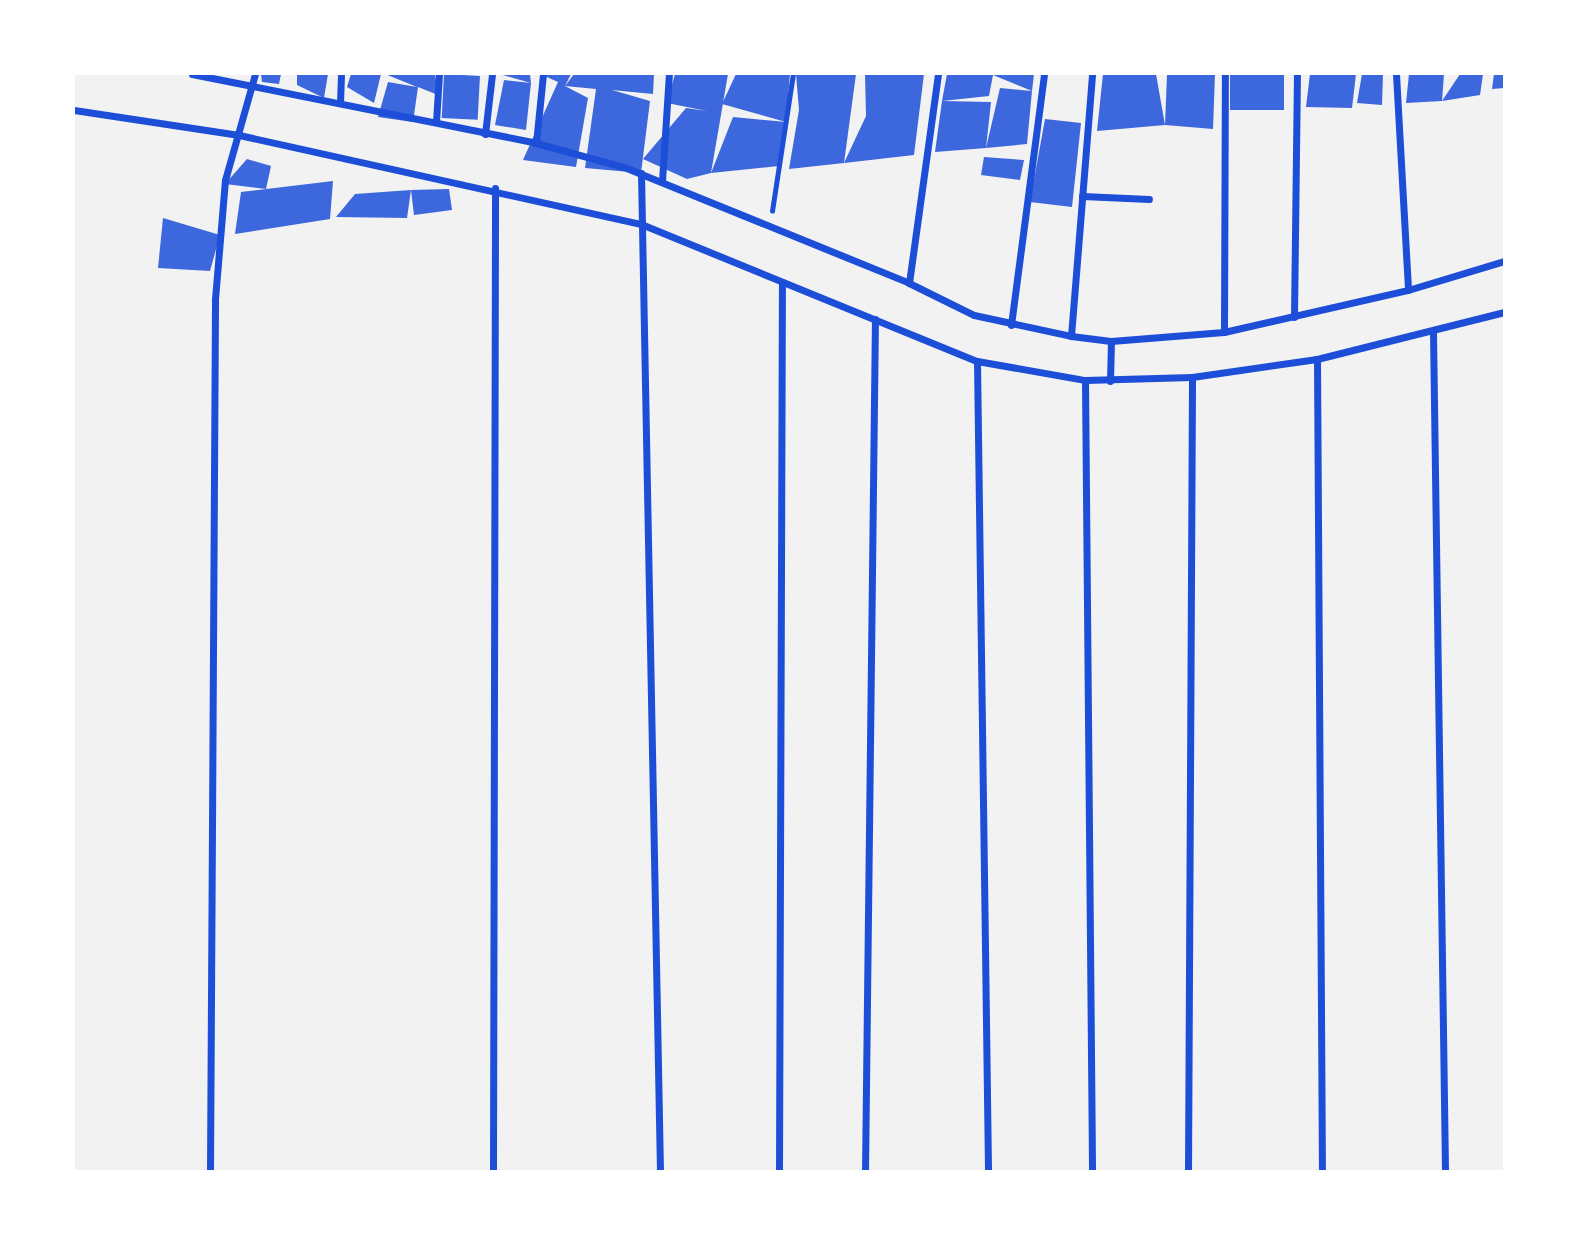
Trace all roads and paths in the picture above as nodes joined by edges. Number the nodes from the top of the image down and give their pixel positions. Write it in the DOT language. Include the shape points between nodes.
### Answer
graph roads {
  1 [pos="192,74"];
  2 [pos="256,74"];
  3 [pos="341,74"];
  4 [pos="439,74"];
  5 [pos="492,74"];
  6 [pos="543,74"];
  7 [pos="669,74"];
  8 [pos="793,74"];
  9 [pos="938,74"];
  10 [pos="1044,74"];
  11 [pos="1092,74"];
  12 [pos="1225,74"];
  13 [pos="1297,74"];
  14 [pos="1396,74"];
  15 [pos="255,87"];
  16 [pos="340,103"];
  17 [pos="74,110"];
  18 [pos="436,122"];
  19 [pos="485,134"];
  20 [pos="239,135"];
  21 [pos="536,143"];
  22 [pos="642,173"];
  23 [pos="662,181"];
  24 [pos="495,188"];
  25 [pos="1082,196"];
  26 [pos="1149,200"];
  27 [pos="641,224"];
  28 [pos="770,226"];
  29 [pos="1504,261"];
  30 [pos="782,282"];
  31 [pos="909,283"];
  32 [pos="1408,290"];
  33 [pos="1504,312"];
  34 [pos="1294,317"];
  35 [pos="875,319"];
  36 [pos="1011,325"];
  37 [pos="1224,332"];
  38 [pos="1433,332"];
  39 [pos="1071,336"];
  40 [pos="1111,341"];
  41 [pos="1317,359"];
  42 [pos="977,361"];
  43 [pos="1192,377"];
  44 [pos="1085,380"];
  45 [pos="1110,381"];
  46 [pos="210,1171"];
  47 [pos="494,1171"];
  48 [pos="660,1171"];
  49 [pos="779,1171"];
  50 [pos="865,1171"];
  51 [pos="988,1171"];
  52 [pos="1092,1171"];
  53 [pos="1188,1171"];
  54 [pos="1322,1171"];
  55 [pos="1445,1171"];
  1 -- 15 [label="street"];
  2 -- 15 [label="street"];
  3 -- 16 [label="street"];
  4 -- 18 [label="street"];
  5 -- 19 [label="street"];
  6 -- 21 [label="street"];
  7 -- 23 [label="street"];
  8 -- 28 [label="path"];
  9 -- 31 [label="street"];
  10 -- 36 [label="street"];
  11 -- 25 [label="street"];
  12 -- 37 [label="street"];
  13 -- 34 [label="street"];
  14 -- 32 [label="street"];
  15 -- 16 [label="street"];
  15 -- 20 [label="street"];
  16 -- 18 [label="street"];
  17 -- 20 [label="street"];
  18 -- 19 [label="street"];
  19 -- 21 [label="street"];
  20 -- 24 [label="street"];
  20 -- 46 [label="street" via="225,180 215,299"];
  21 -- 22 [label="street"];
  22 -- 23 [label="street"];
  22 -- 27 [label="street"];
  23 -- 28 [label="street"];
  24 -- 27 [label="street"];
  24 -- 47 [label="street"];
  25 -- 26 [label="street"];
  25 -- 39 [label="street"];
  27 -- 30 [label="street"];
  27 -- 48 [label="street"];
  28 -- 31 [label="street"];
  29 -- 32 [label="street"];
  30 -- 35 [label="street"];
  30 -- 49 [label="street"];
  31 -- 36 [label="street" via="974,315"];
  32 -- 34 [label="street"];
  33 -- 38 [label="street"];
  34 -- 37 [label="street"];
  35 -- 42 [label="street"];
  35 -- 50 [label="street"];
  36 -- 39 [label="street"];
  37 -- 40 [label="street"];
  38 -- 41 [label="street"];
  38 -- 55 [label="street"];
  39 -- 40 [label="street"];
  40 -- 45 [label="street"];
  41 -- 43 [label="street"];
  41 -- 54 [label="street"];
  42 -- 44 [label="street"];
  42 -- 51 [label="street"];
  43 -- 45 [label="street"];
  43 -- 53 [label="street"];
  44 -- 45 [label="street"];
  44 -- 52 [label="street"];
}
